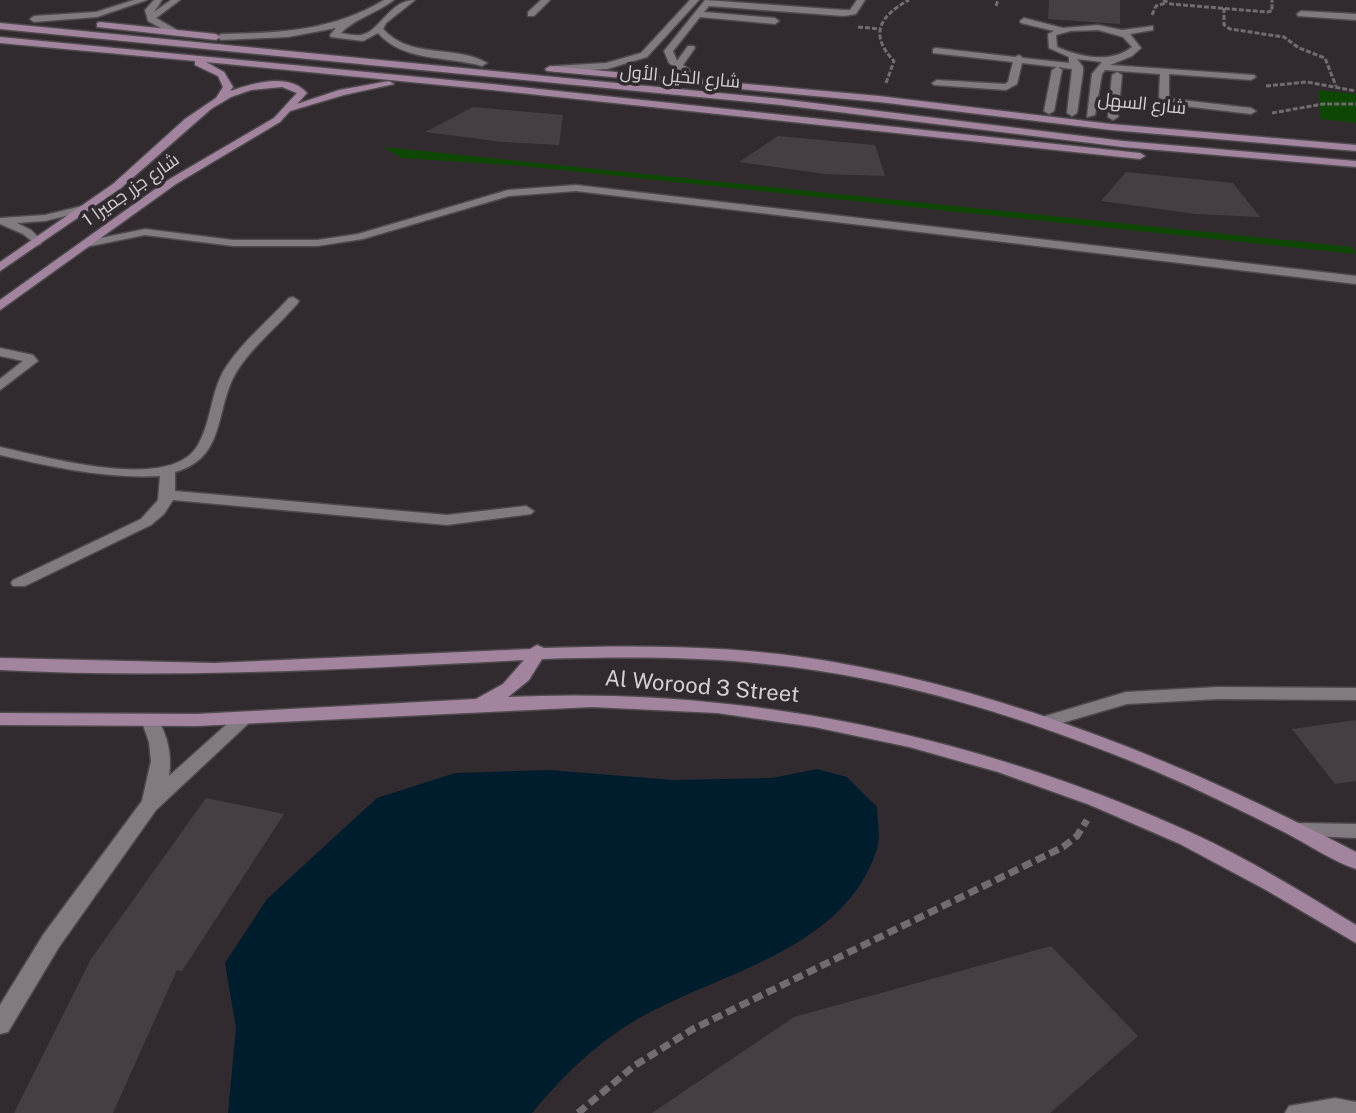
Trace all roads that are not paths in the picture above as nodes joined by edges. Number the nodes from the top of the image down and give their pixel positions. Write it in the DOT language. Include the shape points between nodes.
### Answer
graph roads {
  1 [pos="123,0"];
  2 [pos="143,0"];
  3 [pos="158,0"];
  4 [pos="176,0"];
  5 [pos="390,0"];
  6 [pos="411,0"];
  7 [pos="681,0"];
  8 [pos="694,0"];
  9 [pos="861,0"];
  10 [pos="545,1"];
  11 [pos="708,1"];
  12 [pos="785,9"];
  13 [pos="531,14"];
  14 [pos="697,14"];
  15 [pos="1301,14"];
  16 [pos="0,16"];
  17 [pos="67,17"];
  18 [pos="1356,17"];
  19 [pos="34,19"];
  20 [pos="151,19"];
  21 [pos="775,21"];
  22 [pos="1024,21"];
  23 [pos="345,25"];
  24 [pos="0,26"];
  25 [pos="1090,28"];
  26 [pos="1150,28"];
  27 [pos="379,29"];
  28 [pos="1101,29"];
  29 [pos="1062,30"];
  30 [pos="174,32"];
  31 [pos="1120,33"];
  32 [pos="766,34"];
  33 [pos="221,37"];
  34 [pos="0,40"];
  35 [pos="1087,40"];
  36 [pos="1099,41"];
  37 [pos="637,44"];
  38 [pos="691,48"];
  39 [pos="117,51"];
  40 [pos="936,51"];
  41 [pos="1061,52"];
  42 [pos="1125,56"];
  43 [pos="1022,58"];
  44 [pos="1110,58"];
  45 [pos="482,63"];
  46 [pos="678,66"];
  47 [pos="1078,67"];
  48 [pos="569,68"];
  49 [pos="1101,68"];
  50 [pos="551,69"];
  51 [pos="1151,69"];
  52 [pos="1165,70"];
  53 [pos="1052,77"];
  54 [pos="1251,77"];
  55 [pos="702,83"];
  56 [pos="937,83"];
  57 [pos="492,87"];
  58 [pos="1130,88"];
  59 [pos="219,100"];
  60 [pos="1113,102"];
  61 [pos="924,103"];
  62 [pos="1128,103"];
  63 [pos="287,111"];
  64 [pos="1049,111"];
  65 [pos="1251,111"];
  66 [pos="1072,113"];
  67 [pos="1090,115"];
  68 [pos="1112,122"];
  69 [pos="1356,138"];
  70 [pos="1356,148"];
  71 [pos="1319,161"];
  72 [pos="1356,164"];
  73 [pos="86,208"];
  74 [pos="123,217"];
  75 [pos="1,221"];
  76 [pos="145,232"];
  77 [pos="37,242"];
  78 [pos="86,244"];
  79 [pos="0,267"];
  80 [pos="1356,280"];
  81 [pos="293,301"];
  82 [pos="0,306"];
  83 [pos="0,352"];
  84 [pos="0,386"];
  85 [pos="0,451"];
  86 [pos="167,471"];
  87 [pos="170,495"];
  88 [pos="526,511"];
  89 [pos="19,583"];
  90 [pos="537,651"];
  91 [pos="0,664"];
  92 [pos="1356,694"];
  93 [pos="471,706"];
  94 [pos="0,719"];
  95 [pos="243,719"];
  96 [pos="1048,721"];
  97 [pos="151,722"];
  98 [pos="149,805"];
  99 [pos="1298,830"];
  100 [pos="1356,831"];
  101 [pos="1356,861"];
  102 [pos="1356,935"];
  103 [pos="0,1025"];
  104 [pos="1356,1112"];
  105 [pos="1297,1113"];
  1 -- 17 [label="street"];
  2 -- 17 [label="street" via="113,11"];
  3 -- 20 [label="street" via="149,10"];
  4 -- 20 [label="street"];
  5 -- 23 [label="street"];
  6 -- 27 [label="street"];
  7 -- 8 [label="street"];
  8 -- 48 [label="street" via="644,55 607,66"];
  9 -- 12 [label="street" via="849,13"];
  10 -- 13 [label="street"];
  11 -- 12 [label="street"];
  11 -- 14 [label="street"];
  12 -- 21 [label="street"];
  14 -- 21 [label="street"];
  14 -- 46 [label="street" via="668,51"];
  15 -- 18 [label="street"];
  16 -- 19 [label="main road, شارع الخيل الأول"];
  17 -- 19 [label="street"];
  19 -- 30 [label="main road, شارع الخيل الأول"];
  20 -- 30 [label="street"];
  21 -- 32 [label="street"];
  22 -- 29 [label="street"];
  23 -- 27 [label="street" via="334,35 363,38"];
  23 -- 33 [label="street"];
  24 -- 71 [label="main road, شارع الخيل الأول"];
  25 -- 28 [label="street"];
  25 -- 29 [label="street"];
  25 -- 35 [label="street"];
  26 -- 31 [label="street"];
  27 -- 45 [label="street" via="401,47"];
  28 -- 31 [label="street"];
  28 -- 36 [label="street"];
  29 -- 41 [label="street" via="1050,38"];
  30 -- 33 [label="main road, شارع الخيل الأول"];
  31 -- 42 [label="street" via="1133,39 1137,48"];
  33 -- 45 [label="main road, شارع الخيل الأول"];
  34 -- 39 [label="main road"];
  37 -- 48 [label="street" via="615,58"];
  38 -- 46 [label="street"];
  39 -- 57 [label="main road"];
  39 -- 59 [label="main road" via="188,60 216,70 228,87"];
  40 -- 43 [label="street"];
  41 -- 43 [label="street"];
  41 -- 44 [label="street"];
  41 -- 47 [label="street"];
  42 -- 44 [label="street"];
  42 -- 51 [label="street"];
  43 -- 47 [label="street"];
  43 -- 56 [label="street" via="1006,87"];
  44 -- 49 [label="street"];
  45 -- 50 [label="main road, شارع الخيل الأول"];
  46 -- 55 [label="street"];
  47 -- 66 [label="street"];
  48 -- 50 [label="street"];
  49 -- 51 [label="street"];
  49 -- 67 [label="street"];
  50 -- 55 [label="main road, شارع الخيل الأول"];
  51 -- 52 [label="street"];
  52 -- 54 [label="street"];
  52 -- 65 [label="street" via="1167,101"];
  53 -- 64 [label="street" via="1046,96"];
  55 -- 61 [label="main road, شارع الخيل الأول"];
  57 -- 63 [label="main road, شارع جزر جميرا 1" via="379,85 321,97"];
  57 -- 71 [label="main road" via="1142,156"];
  58 -- 60 [label="street" via="1116,81"];
  59 -- 63 [label="main road, شارع جزر جميرا 1" via="256,86 292,86 302,93"];
  59 -- 73 [label="main road, شارع جزر جميرا 1"];
  60 -- 62 [label="street"];
  60 -- 68 [label="street"];
  61 -- 64 [label="main road, شارع السهل"];
  61 -- 68 [label="main road, شارع الخيل الأول"];
  63 -- 74 [label="main road, شارع جزر جميرا 1"];
  64 -- 66 [label="main road, شارع السهل"];
  66 -- 67 [label="main road, شارع السهل"];
  67 -- 68 [label="main road, شارع السهل"];
  68 -- 69 [label="main road, شارع السهل"];
  68 -- 70 [label="main road, شارع الخيل الأول"];
  71 -- 72 [label="main road, شارع الخيل الأول"];
  73 -- 75 [label="street"];
  73 -- 77 [label="main road, شارع جزر جميرا 1"];
  74 -- 76 [label="street"];
  74 -- 78 [label="main road, شارع جزر جميرا 1"];
  75 -- 77 [label="street"];
  76 -- 78 [label="street"];
  76 -- 80 [label="street" via="247,244 317,243 398,226 475,200 576,188"];
  77 -- 79 [label="main road, شارع جزر جميرا 1"];
  78 -- 82 [label="main road, شارع جزر جميرا 1"];
  81 -- 86 [label="street" via="231,369 201,453"];
  83 -- 84 [label="street" via="31,361"];
  85 -- 86 [label="street" via="118,473"];
  86 -- 87 [label="street"];
  87 -- 88 [label="street" via="447,520"];
  87 -- 89 [label="street" via="146,522"];
  90 -- 91 [label="main road, Al Worood 3 Street" via="244,669"];
  90 -- 93 [label="main road" via="515,685"];
  90 -- 96 [label="main road, Al Worood 3 Street" via="615,651 825,666"];
  92 -- 96 [label="street" via="1126,698"];
  93 -- 95 [label="main road, Al Worood 3 Street"];
  93 -- 102 [label="main road, Al Worood 3 Street" via="621,701 771,714 923,744 1093,799 1175,835"];
  94 -- 97 [label="main road, Al Worood 3 Street"];
  95 -- 97 [label="main road, Al Worood 3 Street"];
  95 -- 98 [label="street"];
  96 -- 99 [label="main road, Al Worood 3 Street" via="1200,781"];
  97 -- 98 [label="street" via="163,761"];
  98 -- 103 [label="street" via="51,941"];
  99 -- 100 [label="street"];
  99 -- 101 [label="main road, Al Worood 3 Street"];
  104 -- 105 [label="street" via="1335,1108"];
}
